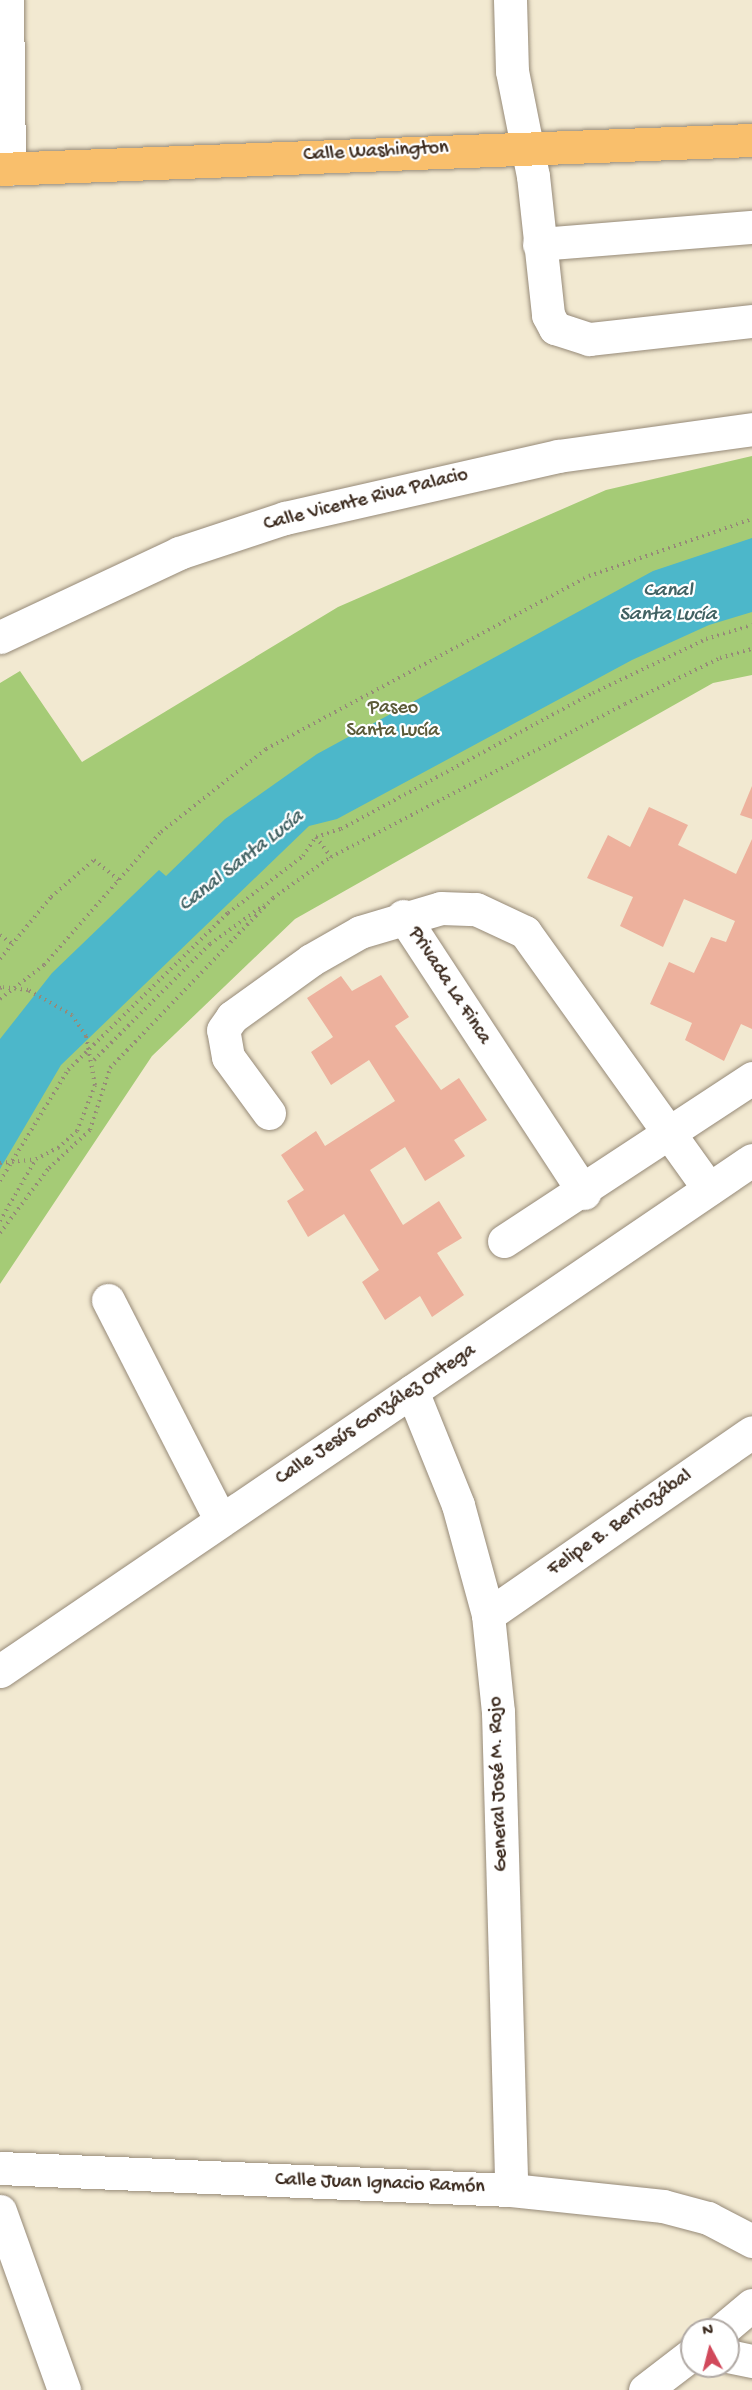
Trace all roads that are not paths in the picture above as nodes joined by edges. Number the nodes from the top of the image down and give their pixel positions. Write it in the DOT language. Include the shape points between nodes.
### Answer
graph roads {
  1 [pos="7,0"];
  2 [pos="510,0"];
  3 [pos="752,140"];
  4 [pos="526,145"];
  5 [pos="4,169"];
  6 [pos="752,227"];
  7 [pos="539,244"];
  8 [pos="752,321"];
  9 [pos="752,429"];
  10 [pos="0,637"];
  11 [pos="403,916"];
  12 [pos="752,1078"];
  13 [pos="268,1113"];
  14 [pos="673,1136"];
  15 [pos="752,1160"];
  16 [pos="709,1189"];
  17 [pos="584,1193"];
  18 [pos="504,1241"];
  19 [pos="108,1300"];
  20 [pos="412,1391"];
  21 [pos="752,1432"];
  22 [pos="220,1519"];
  23 [pos="488,1615"];
  24 [pos="0,1671"];
  25 [pos="0,2168"];
  26 [pos="511,2190"];
  27 [pos="0,2211"];
  28 [pos="752,2241"];
  29 [pos="752,2306"];
  30 [pos="737,2318"];
  31 [pos="680,2363"];
  32 [pos="64,2390"];
  33 [pos="645,2390"];
  1 -- 5 [label="street"];
  2 -- 4 [label="street" via="512,71"];
  3 -- 4 [label="main road, Calle Washington"];
  4 -- 5 [label="main road, Calle Washington"];
  4 -- 7 [label="street"];
  6 -- 7 [label="street"];
  7 -- 8 [label="street" via="548,315 567,336 589,339"];
  9 -- 10 [label="street, Calle Vicente Riva Palacio" via="558,456 285,518 178,553"];
  11 -- 13 [label="street" via="311,960 232,1017 223,1030 225,1050"];
  11 -- 14 [label="street, Privada La Finca" via="441,908 476,909 525,932"];
  11 -- 17 [label="street, Privada La Finca"];
  12 -- 14 [label="street"];
  14 -- 16 [label="street, Privada La Finca"];
  14 -- 17 [label="street"];
  15 -- 16 [label="street, Calle Jesús González Ortega"];
  16 -- 20 [label="street, Calle Jesús González Ortega"];
  17 -- 18 [label="street"];
  19 -- 22 [label="street"];
  20 -- 22 [label="street, Calle Jesús González Ortega"];
  20 -- 23 [label="street, General José M. Rojo" via="458,1505"];
  21 -- 23 [label="street, Felipe B. Berriozábal"];
  22 -- 24 [label="street, Calle Jesús González Ortega"];
  23 -- 26 [label="street, General José M. Rojo" via="498,1712"];
  25 -- 26 [label="street, Calle Juan Ignacio Ramón"];
  26 -- 28 [label="street, Calle Juan Ignacio Ramón" via="663,2206 708,2218"];
  27 -- 32 [label="street"];
  29 -- 30 [label="street"];
  31 -- 33 [label="street"];
}
